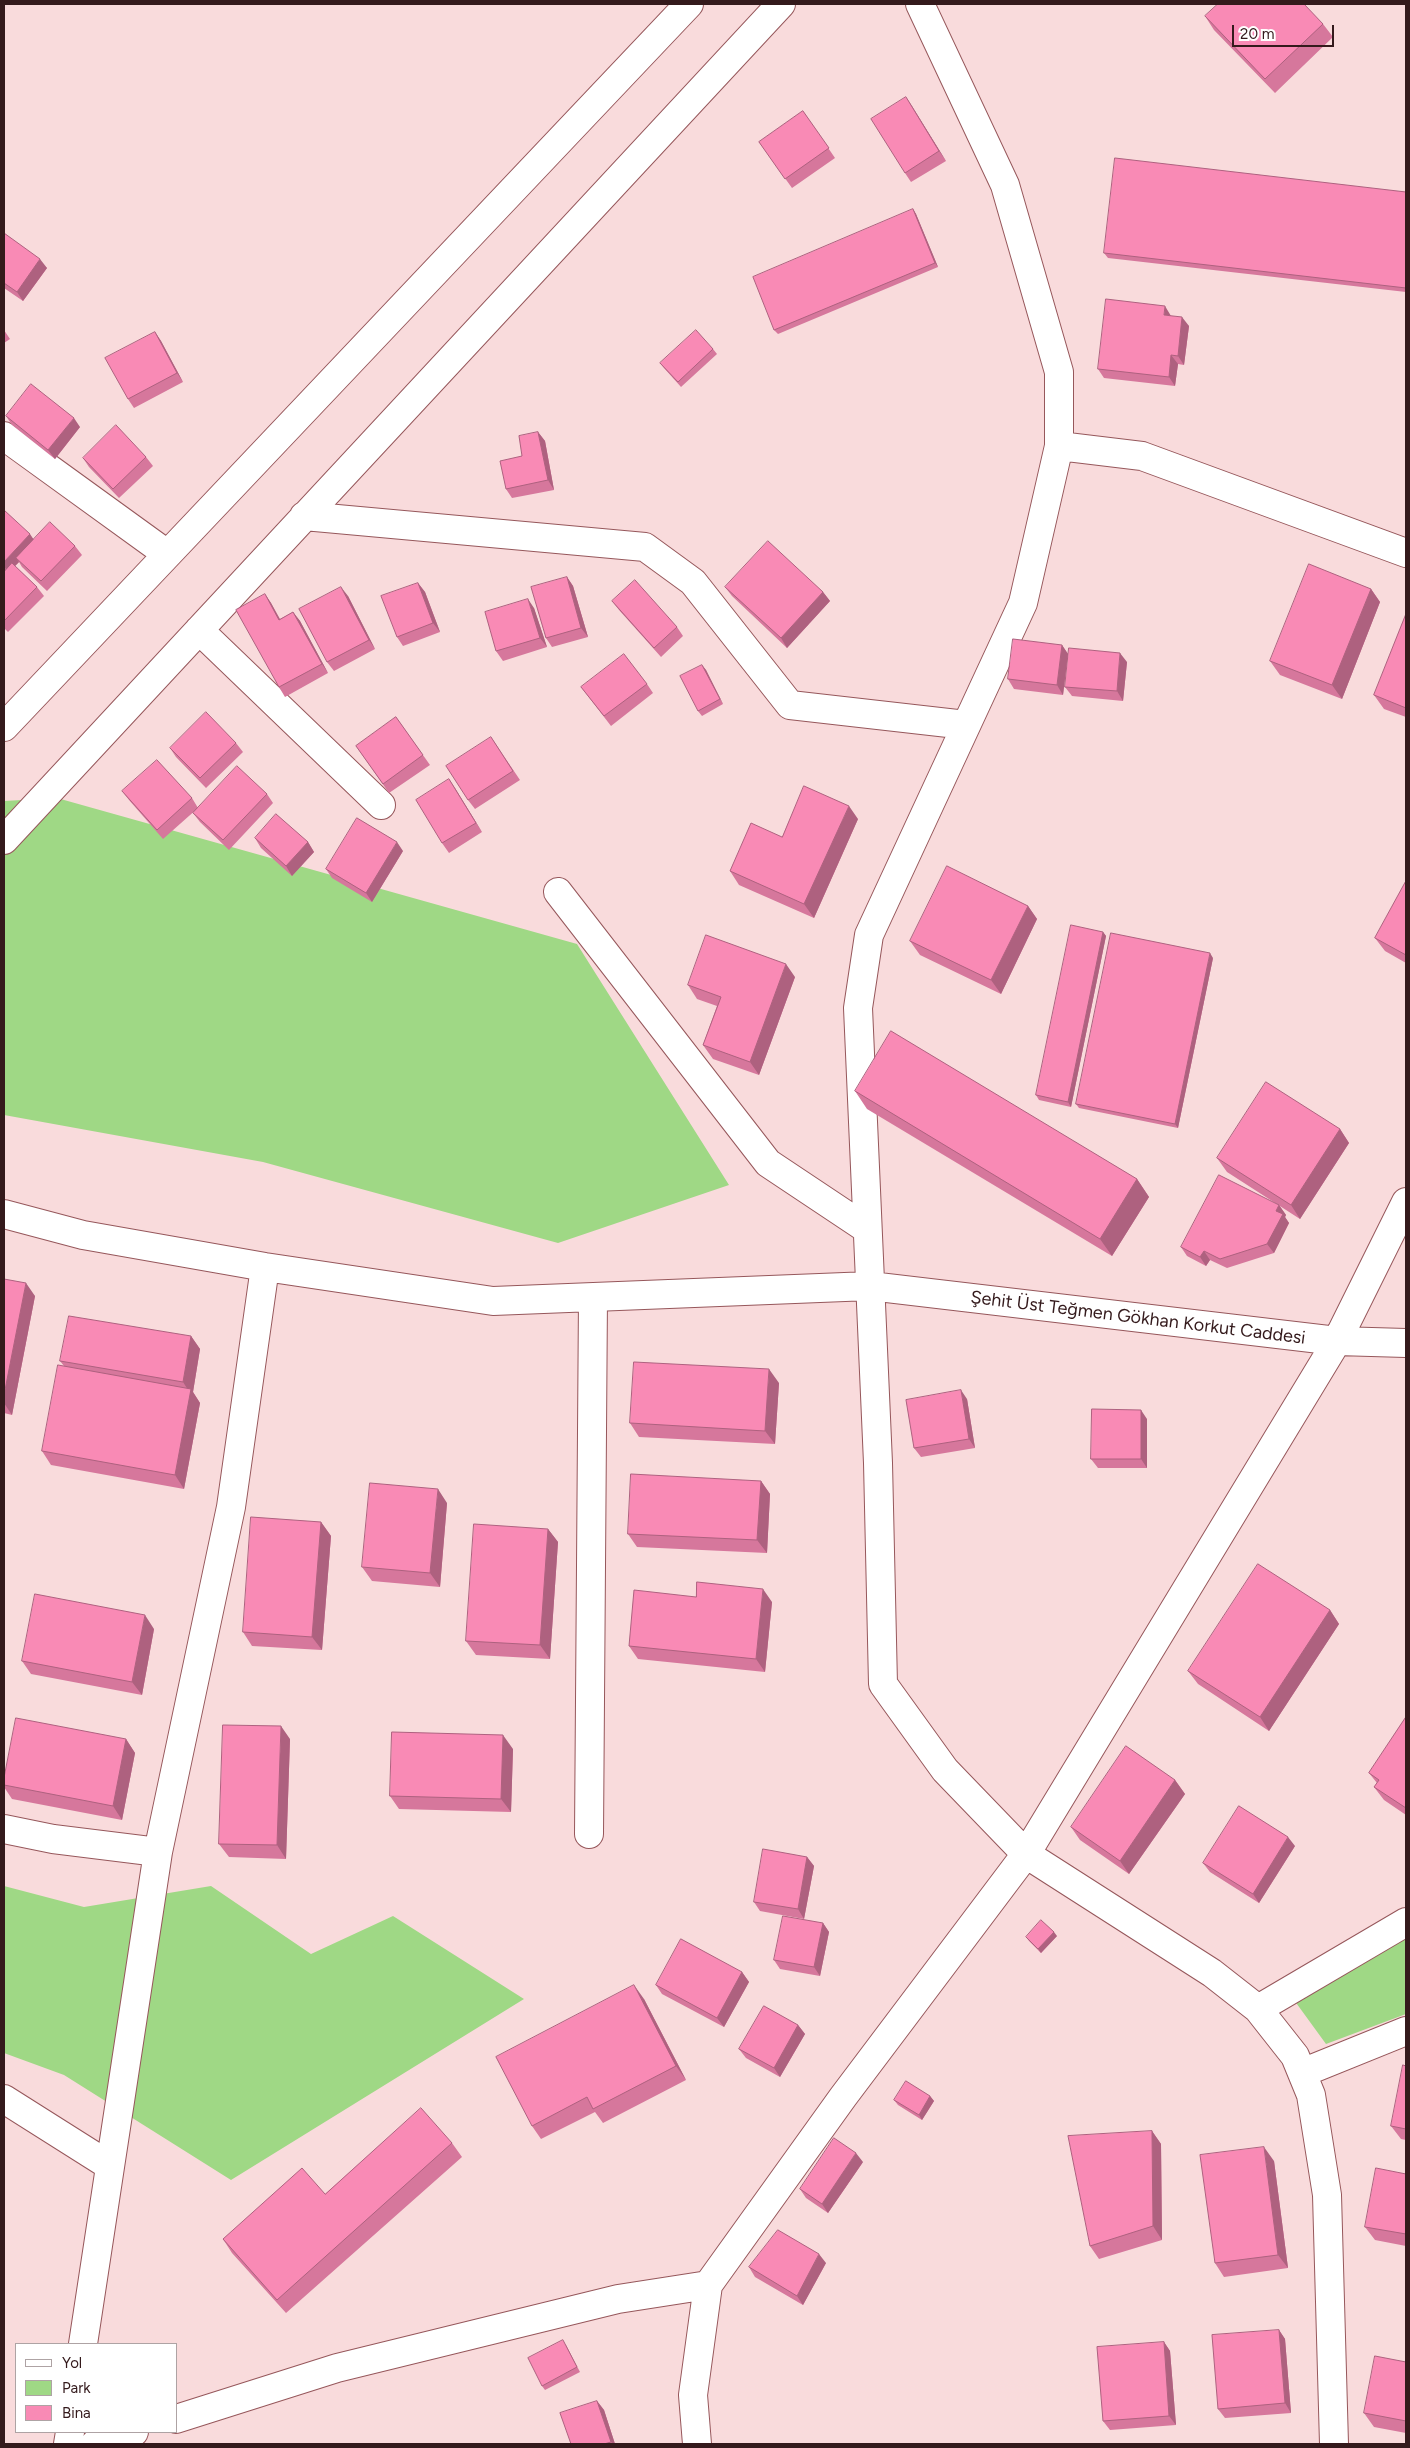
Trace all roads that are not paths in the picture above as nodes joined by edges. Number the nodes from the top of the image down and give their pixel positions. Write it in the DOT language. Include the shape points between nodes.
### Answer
graph roads {
  1 [pos="689,4"];
  2 [pos="782,4"];
  3 [pos="920,4"];
  4 [pos="4,436"];
  5 [pos="1060,446"];
  6 [pos="304,516"];
  7 [pos="1406,553"];
  8 [pos="168,554"];
  9 [pos="199,630"];
  10 [pos="966,725"];
  11 [pos="4,727"];
  12 [pos="380,805"];
  13 [pos="4,840"];
  14 [pos="558,892"];
  15 [pos="1406,1202"];
  16 [pos="4,1214"];
  17 [pos="867,1229"];
  18 [pos="265,1267"];
  19 [pos="870,1286"];
  20 [pos="593,1297"];
  21 [pos="1336,1341"];
  22 [pos="1406,1343"];
  23 [pos="4,1829"];
  24 [pos="589,1834"];
  25 [pos="158,1852"];
  26 [pos="1026,1854"];
  27 [pos="1406,1922"];
  28 [pos="1258,2009"];
  29 [pos="1406,2031"];
  30 [pos="1302,2073"];
  31 [pos="4,2099"];
  32 [pos="110,2166"];
  33 [pos="708,2285"];
  34 [pos="83,2343"];
  35 [pos="178,2417"];
  36 [pos="131,2433"];
  37 [pos="95,2444"];
  38 [pos="697,2444"];
  39 [pos="1334,2444"];
  1 -- 8 [label="street"];
  2 -- 6 [label="street"];
  3 -- 5 [label="street" via="1005,185 1059,372"];
  4 -- 8 [label="street"];
  5 -- 7 [label="street" via="1142,456"];
  5 -- 10 [label="street" via="1023,603"];
  6 -- 9 [label="street"];
  6 -- 10 [label="street" via="644,547 693,582 790,705"];
  8 -- 11 [label="street"];
  9 -- 12 [label="street"];
  9 -- 13 [label="street"];
  10 -- 17 [label="street" via="869,935 858,1008"];
  14 -- 17 [label="street" via="768,1164"];
  15 -- 21 [label="street"];
  16 -- 18 [label="street, Şehit Üst Teğmen Gökhan Korkut Caddesi" via="83,1235"];
  17 -- 19 [label="street"];
  18 -- 20 [label="street, Şehit Üst Teğmen Gökhan Korkut Caddesi" via="493,1301"];
  18 -- 25 [label="street" via="231,1507"];
  19 -- 20 [label="street, Şehit Üst Teğmen Gökhan Korkut Caddesi"];
  19 -- 21 [label="street, Şehit Üst Teğmen Gökhan Korkut Caddesi"];
  19 -- 26 [label="street" via="883,1684 944,1770"];
  20 -- 24 [label="street"];
  21 -- 22 [label="street, Şehit Üst Teğmen Gökhan Korkut Caddesi"];
  21 -- 26 [label="street"];
  23 -- 25 [label="street" via="53,1839"];
  25 -- 32 [label="street"];
  26 -- 28 [label="street" via="1212,1973"];
  26 -- 33 [label="street"];
  27 -- 28 [label="street"];
  28 -- 30 [label="street" via="1295,2056"];
  29 -- 30 [label="street"];
  30 -- 39 [label="street" via="1311,2095 1327,2195"];
  31 -- 32 [label="street"];
  32 -- 34 [label="street"];
  33 -- 35 [label="street" via="618,2299 336,2368"];
  33 -- 38 [label="street" via="693,2395"];
  36 -- 37 [label="street"];
}
